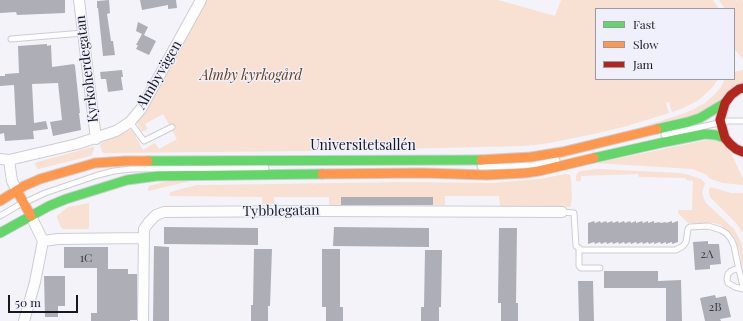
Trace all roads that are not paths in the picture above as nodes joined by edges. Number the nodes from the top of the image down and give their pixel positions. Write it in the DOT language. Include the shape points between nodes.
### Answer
graph roads {
  1 [pos="79,0"];
  2 [pos="201,0"];
  3 [pos="83,33"];
  4 [pos="11,39"];
  5 [pos="743,88"];
  6 [pos="725,103"];
  7 [pos="743,121"];
  8 [pos="130,122"];
  9 [pos="721,123"];
  10 [pos="172,128"];
  11 [pos="660,136"];
  12 [pos="96,138"];
  13 [pos="725,138"];
  14 [pos="740,151"];
  15 [pos="559,159"];
  16 [pos="5,160"];
  17 [pos="743,163"];
  18 [pos="474,167"];
  19 [pos="271,168"];
  20 [pos="17,191"];
  21 [pos="0,201"];
  22 [pos="24,203"];
  23 [pos="562,212"];
  24 [pos="0,216"];
  25 [pos="31,216"];
  26 [pos="0,233"];
  27 [pos="144,238"];
  28 [pos="43,241"];
  29 [pos="579,248"];
  30 [pos="600,268"];
  31 [pos="739,270"];
  32 [pos="743,286"];
  33 [pos="743,289"];
  34 [pos="24,321"];
  35 [pos="143,321"];
  1 -- 3 [label="street, Kyrkoherdegatan"];
  2 -- 8 [label="street, Almbyvägen" via="144,104"];
  3 -- 4 [label="lane"];
  3 -- 12 [label="street, Kyrkoherdegatan"];
  5 -- 6 [label="main road, Universitetsallén" via="731,95"];
  6 -- 9 [label="main road"];
  6 -- 20 [label="main road, Universitetsallén" via="688,122 531,157 472,160 125,161 95,163 40,179"];
  7 -- 9 [label="lane"];
  8 -- 10 [label="lane" via="144,141"];
  8 -- 12 [label="street, Almbyvägen" via="116,131"];
  9 -- 11 [label="lane"];
  9 -- 13 [label="main road"];
  12 -- 16 [label="street, Almbyvägen"];
  13 -- 14 [label="main road"];
  13 -- 25 [label="main road, Universitetsallén" via="705,134 525,173 157,176 110,184 66,199"];
  14 -- 17 [label="main road"];
  15 -- 18 [label="lane" via="532,165"];
  16 -- 20 [label="street"];
  19 -- 22 [label="lane" via="114,171 45,193"];
  20 -- 21 [label="main road, Universitetsallén"];
  20 -- 22 [label="main road"];
  22 -- 24 [label="lane"];
  22 -- 25 [label="main road"];
  23 -- 27 [label="street, Tybblegatan" via="164,212 148,222 144,229"];
  23 -- 29 [label="lane" via="574,213 576,246"];
  25 -- 26 [label="main road, Universitetsallén"];
  25 -- 28 [label="street"];
  27 -- 28 [label="street"];
  27 -- 35 [label="street, Tybblegatan"];
  28 -- 34 [label="street"];
  29 -- 30 [label="lane" via="581,268"];
  29 -- 31 [label="lane" via="676,250 684,246 690,227 708,226 721,230 731,239"];
  31 -- 32 [label="lane"];
  31 -- 33 [label="lane" via="732,271 727,279 731,286"];
}
